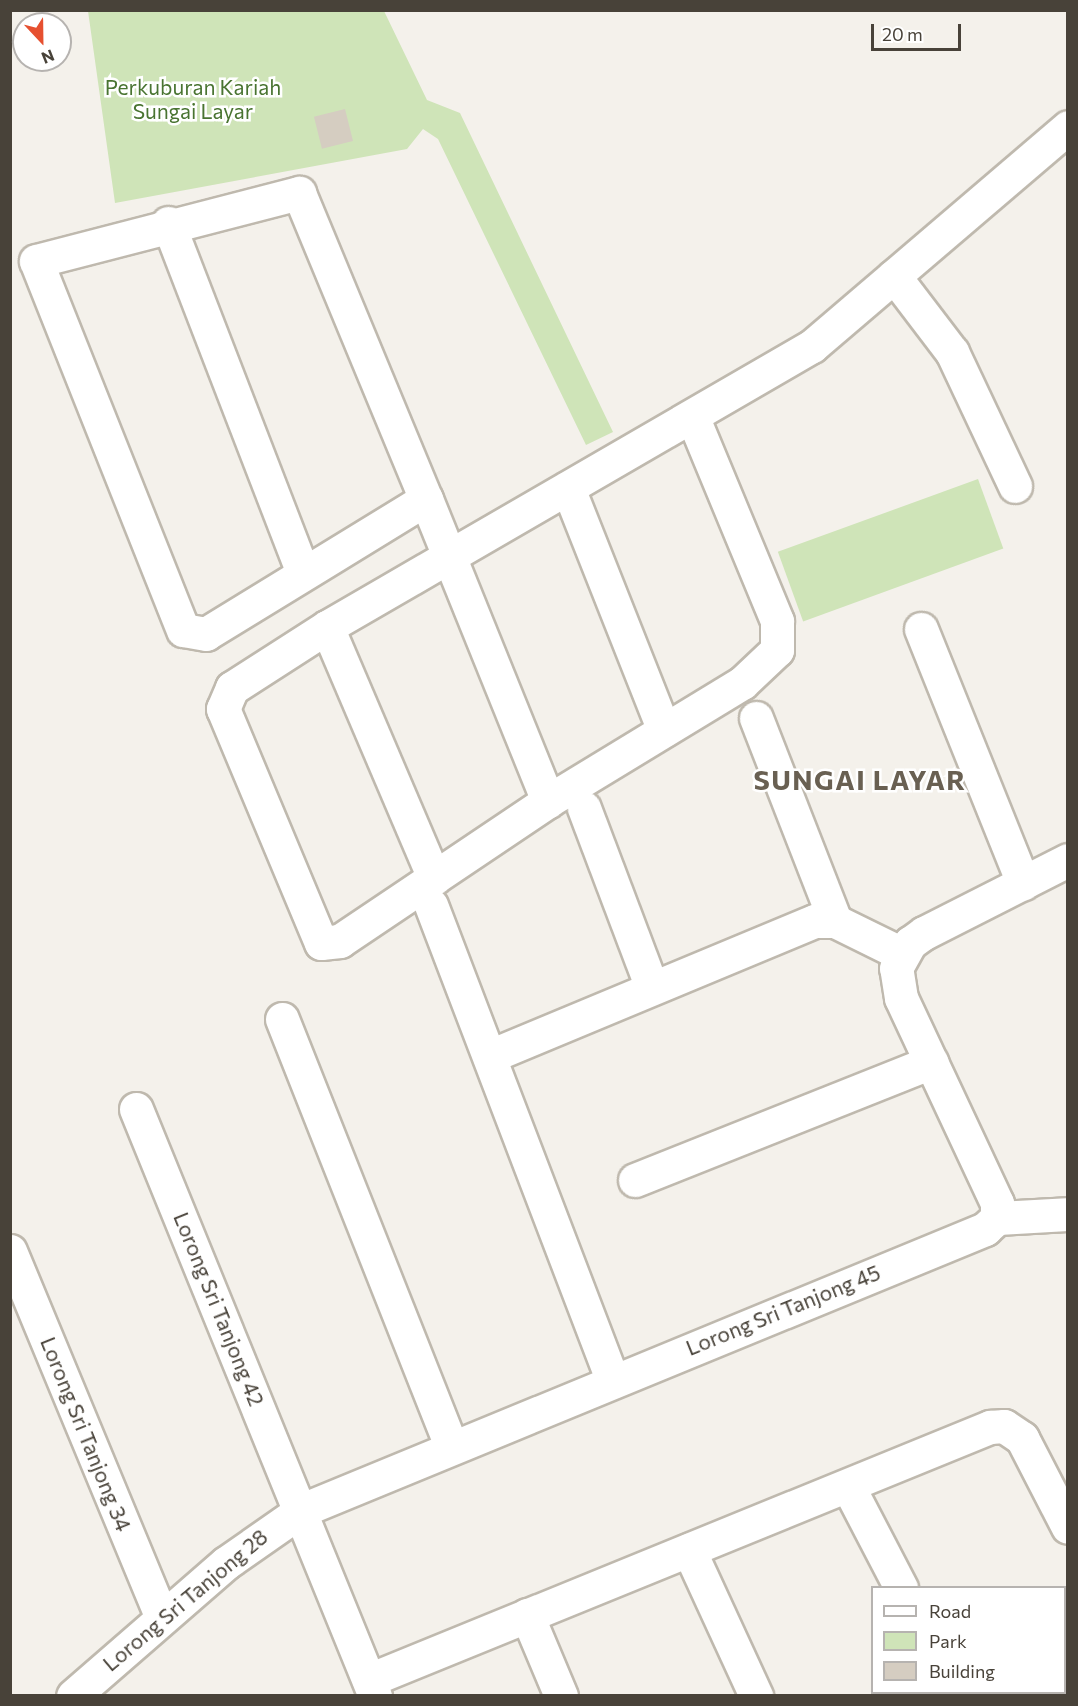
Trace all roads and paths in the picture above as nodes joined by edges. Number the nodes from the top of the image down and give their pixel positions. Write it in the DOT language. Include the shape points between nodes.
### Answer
graph roads {
  1 [pos="1068,127"];
  2 [pos="168,223"];
  3 [pos="894,276"];
  4 [pos="693,418"];
  5 [pos="1015,486"];
  6 [pos="568,488"];
  7 [pos="426,499"];
  8 [pos="450,557"];
  9 [pos="303,572"];
  10 [pos="327,627"];
  11 [pos="921,629"];
  12 [pos="756,718"];
  13 [pos="664,730"];
  14 [pos="548,801"];
  15 [pos="584,808"];
  16 [pos="1068,860"];
  17 [pos="1023,883"];
  18 [pos="433,891"];
  19 [pos="834,921"];
  20 [pos="902,954"];
  21 [pos="652,988"];
  22 [pos="282,1019"];
  23 [pos="490,1056"];
  24 [pos="931,1062"];
  25 [pos="136,1108"];
  26 [pos="635,1180"];
  27 [pos="1068,1214"];
  28 [pos="997,1218"];
  29 [pos="10,1251"];
  30 [pos="612,1379"];
  31 [pos="451,1446"];
  32 [pos="848,1486"];
  33 [pos="302,1510"];
  34 [pos="1068,1527"];
  35 [pos="689,1550"];
  36 [pos="900,1586"];
  37 [pos="527,1616"];
  38 [pos="162,1618"];
  39 [pos="372,1688"];
  40 [pos="73,1695"];
  41 [pos="561,1695"];
  42 [pos="756,1695"];
  1 -- 3 [label="street"];
  2 -- 7 [label="street" via="299,193"];
  2 -- 9 [label="street"];
  2 -- 9 [label="street" via="40,258 36,266 183,630 206,634"];
  3 -- 4 [label="street" via="812,345"];
  3 -- 5 [label="street" via="957,361"];
  4 -- 6 [label="street"];
  4 -- 13 [label="street" via="781,636 766,664"];
  6 -- 8 [label="street"];
  6 -- 13 [label="street"];
  7 -- 8 [label="street"];
  7 -- 9 [label="street"];
  8 -- 10 [label="street"];
  8 -- 14 [label="street"];
  10 -- 18 [label="street"];
  10 -- 18 [label="street" via="232,688 223,710 321,943 340,941"];
  11 -- 17 [label="street"];
  12 -- 19 [label="street"];
  13 -- 14 [label="street"];
  14 -- 18 [label="street"];
  15 -- 21 [label="street"];
  16 -- 17 [label="street"];
  17 -- 20 [label="street" via="924,933"];
  18 -- 23 [label="street"];
  19 -- 20 [label="street"];
  19 -- 21 [label="street" via="794,927"];
  20 -- 24 [label="street" via="896,982"];
  21 -- 23 [label="street"];
  22 -- 31 [label="street"];
  23 -- 30 [label="street"];
  24 -- 26 [label="street"];
  24 -- 28 [label="street" via="993,1192"];
  25 -- 33 [label="street, Lorong Sri Tanjong 42"];
  27 -- 28 [label="street"];
  28 -- 30 [label="street, Lorong Sri Tanjong 45" via="985,1229"];
  29 -- 38 [label="street, Lorong Sri Tanjong 34"];
  30 -- 31 [label="street, Lorong Sri Tanjong 45"];
  31 -- 33 [label="street, Lorong Sri Tanjong 45"];
  32 -- 34 [label="street" via="990,1427 1004,1426 1028,1446"];
  32 -- 35 [label="street"];
  32 -- 36 [label="street"];
  33 -- 38 [label="street, Lorong Sri Tanjong 28" via="267,1531"];
  33 -- 39 [label="street, Lorong Sri Tanjong 42"];
  35 -- 37 [label="street"];
  35 -- 42 [label="street"];
  37 -- 39 [label="street"];
  37 -- 41 [label="street"];
  38 -- 40 [label="street, Lorong Sri Tanjong 28"];
}
